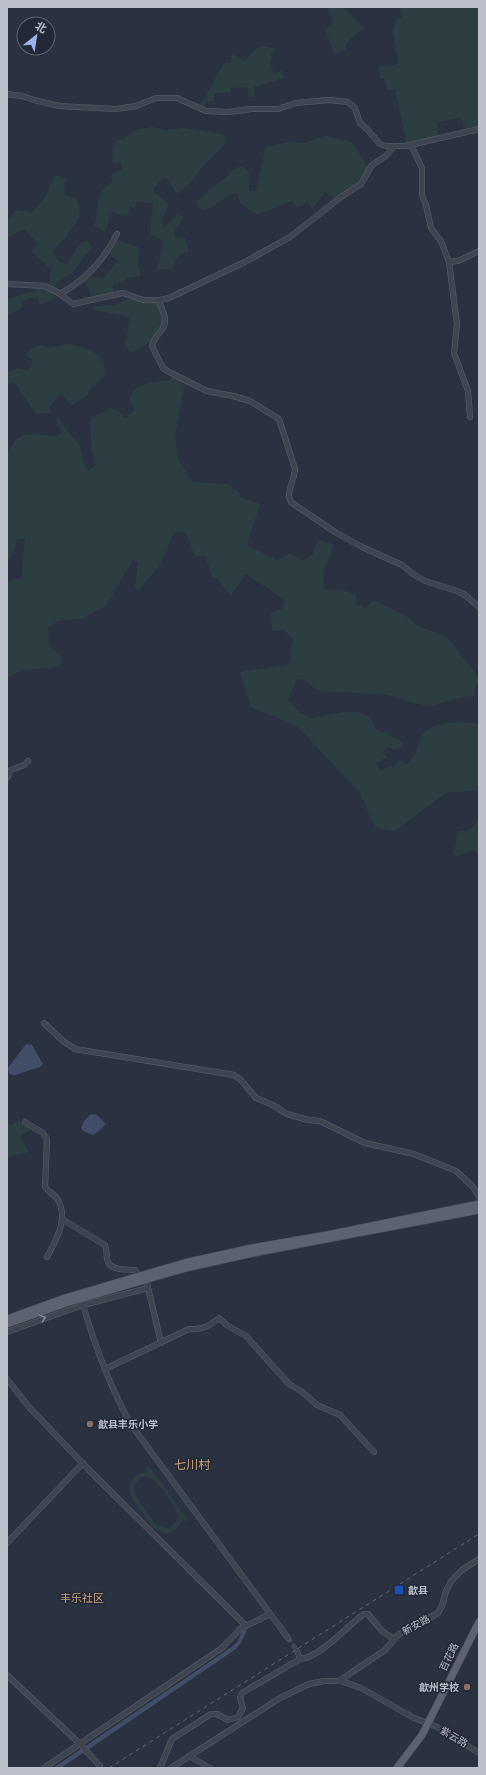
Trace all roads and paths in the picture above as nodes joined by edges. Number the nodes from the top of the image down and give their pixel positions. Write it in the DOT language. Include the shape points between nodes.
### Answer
graph roads {
  1 [pos="7,94"];
  2 [pos="479,129"];
  3 [pos="411,144"];
  4 [pos="394,146"];
  5 [pos="117,234"];
  6 [pos="479,251"];
  7 [pos="449,262"];
  8 [pos="7,284"];
  9 [pos="60,294"];
  10 [pos="158,300"];
  11 [pos="470,417"];
  12 [pos="479,607"];
  13 [pos="28,761"];
  14 [pos="7,778"];
  15 [pos="44,1023"];
  16 [pos="25,1122"];
  17 [pos="479,1198"];
  18 [pos="479,1204"];
  19 [pos="479,1210"];
  20 [pos="62,1218"];
  21 [pos="46,1257"];
  22 [pos="138,1275"];
  23 [pos="146,1278"];
  24 [pos="148,1288"];
  25 [pos="83,1305"];
  26 [pos="7,1319"];
  27 [pos="7,1324"];
  28 [pos="7,1332"];
  29 [pos="161,1343"];
  30 [pos="105,1368"];
  31 [pos="7,1379"];
  32 [pos="374,1452"];
  33 [pos="83,1463"];
  34 [pos="7,1543"];
  35 [pos="479,1560"];
  36 [pos="270,1614"];
  37 [pos="479,1622"];
  38 [pos="245,1625"];
  39 [pos="288,1638"];
  40 [pos="394,1639"];
  41 [pos="298,1651"];
  42 [pos="300,1659"];
  43 [pos="7,1675"];
  44 [pos="339,1681"];
  45 [pos="427,1724"];
  46 [pos="81,1745"];
  47 [pos="479,1753"];
  48 [pos="189,1756"];
  49 [pos="100,1766"];
  50 [pos="44,1768"];
  51 [pos="160,1768"];
  52 [pos="171,1768"];
  53 [pos="210,1768"];
  54 [pos="391,1768"];
  55 [pos="397,1768"];
  1 -- 4 [label="street" via="59,106 116,109 136,106 156,98 177,98 206,111 227,112 278,109 296,103 330,100 348,102 355,108 359,122 380,144"];
  2 -- 3 [label="street"];
  3 -- 4 [label="street"];
  3 -- 7 [label="street" via="422,168 422,195 431,228 441,241"];
  4 -- 10 [label="street" via="386,156 372,165 361,184 277,245 214,278 169,298"];
  5 -- 9 [label="street" via="90,273 75,286"];
  6 -- 7 [label="street" via="458,261"];
  7 -- 11 [label="street" via="457,324 454,353 468,391"];
  8 -- 9 [label="street" via="42,286"];
  9 -- 10 [label="street" via="74,304 122,293 143,300"];
  10 -- 12 [label="street" via="165,321 152,346 165,370 207,391 250,401 279,419 295,469 288,496 292,503 335,532 402,565 425,581 462,593"];
  13 -- 14 [label="street" via="24,766 11,770"];
  15 -- 17 [label="street" via="76,1049 234,1075 256,1098 287,1114 320,1122 365,1143 414,1154 456,1171 473,1187"];
  16 -- 20 [label="street" via="43,1133 47,1139 45,1187 59,1201"];
  18 -- 22 [label="main road" via="237,1251"];
  19 -- 23 [label="main road" via="231,1258"];
  20 -- 21 [label="street" via="58,1236"];
  20 -- 22 [label="street" via="105,1245 110,1265 122,1270 134,1270"];
  22 -- 26 [label="main road"];
  23 -- 24 [label="street"];
  23 -- 27 [label="main road"];
  24 -- 25 [label="street"];
  24 -- 29 [label="street"];
  28 -- 25 [label="street, one-way"];
  25 -- 30 [label="street"];
  29 -- 30 [label="street"];
  29 -- 32 [label="street" via="189,1329 207,1327 219,1318 248,1338 289,1384 319,1406 340,1415"];
  30 -- 36 [label="street" via="122,1409 138,1435"];
  31 -- 33 [label="street" via="29,1407"];
  33 -- 34 [label="street"];
  33 -- 38 [label="street"];
  35 -- 40 [label="street, 新安路" via="462,1570 452,1580 438,1613"];
  36 -- 38 [label="street"];
  36 -- 39 [label="street"];
  37 -- 45 [label="main road, 百花路"];
  38 -- 46 [label="street" via="222,1648"];
  40 -- 42 [label="street" via="382,1631 366,1613 309,1657"];
  40 -- 44 [label="street, 新安路" via="385,1650"];
  41 -- 42 [label="street"];
  42 -- 51 [label="street" via="242,1693 240,1698 243,1708 238,1717 228,1720 211,1714 175,1737 169,1743"];
  43 -- 46 [label="street"];
  44 -- 45 [label="street, 紫云路" via="361,1688"];
  44 -- 48 [label="street" via="314,1682 286,1695"];
  45 -- 47 [label="street, 紫云路" via="437,1727"];
  45 -- 54 [label="main road, 百花路"];
  45 -- 55 [label="main road, 百花路" via="422,1735"];
  46 -- 49 [label="street"];
  46 -- 50 [label="street"];
  48 -- 52 [label="street"];
  48 -- 53 [label="street"];
}
